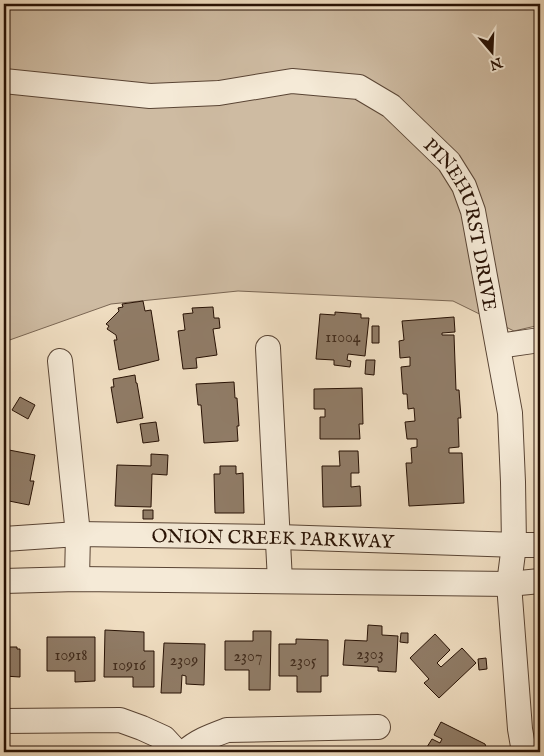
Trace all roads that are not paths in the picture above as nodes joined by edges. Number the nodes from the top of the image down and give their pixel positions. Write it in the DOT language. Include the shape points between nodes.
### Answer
graph roads {
  1 [pos="4,80"];
  2 [pos="540,340"];
  3 [pos="498,346"];
  4 [pos="268,348"];
  5 [pos="60,361"];
  6 [pos="78,534"];
  7 [pos="279,537"];
  8 [pos="4,539"];
  9 [pos="540,544"];
  10 [pos="514,545"];
  11 [pos="77,580"];
  12 [pos="4,581"];
  13 [pos="280,581"];
  14 [pos="540,581"];
  15 [pos="509,584"];
  16 [pos="4,721"];
  17 [pos="378,727"];
  18 [pos="177,752"];
  19 [pos="185,752"];
  20 [pos="524,752"];
  1 -- 3 [label="street, PINEHURST DRIVE" via="150,96 219,93 292,81 359,87 391,106 418,131 449,162 464,186 473,211"];
  2 -- 3 [label="street"];
  3 -- 10 [label="street, PINEHURST DRIVE" via="510,413"];
  4 -- 7 [label="street"];
  5 -- 6 [label="street"];
  6 -- 7 [label="street, ONION CREEK PARKWAY"];
  6 -- 8 [label="street, ONION CREEK PARKWAY"];
  6 -- 11 [label="street"];
  7 -- 10 [label="street, ONION CREEK PARKWAY"];
  7 -- 13 [label="street"];
  9 -- 10 [label="street, ONION CREEK PARKWAY"];
  10 -- 15 [label="street, PINEHURST DRIVE"];
  11 -- 12 [label="street"];
  11 -- 13 [label="street"];
  13 -- 15 [label="street"];
  14 -- 15 [label="street"];
  15 -- 20 [label="street, PINEHURST DRIVE"];
  16 -- 18 [label="street" via="120,720 164,738"];
  17 -- 19 [label="street" via="227,730 194,744"];
}
